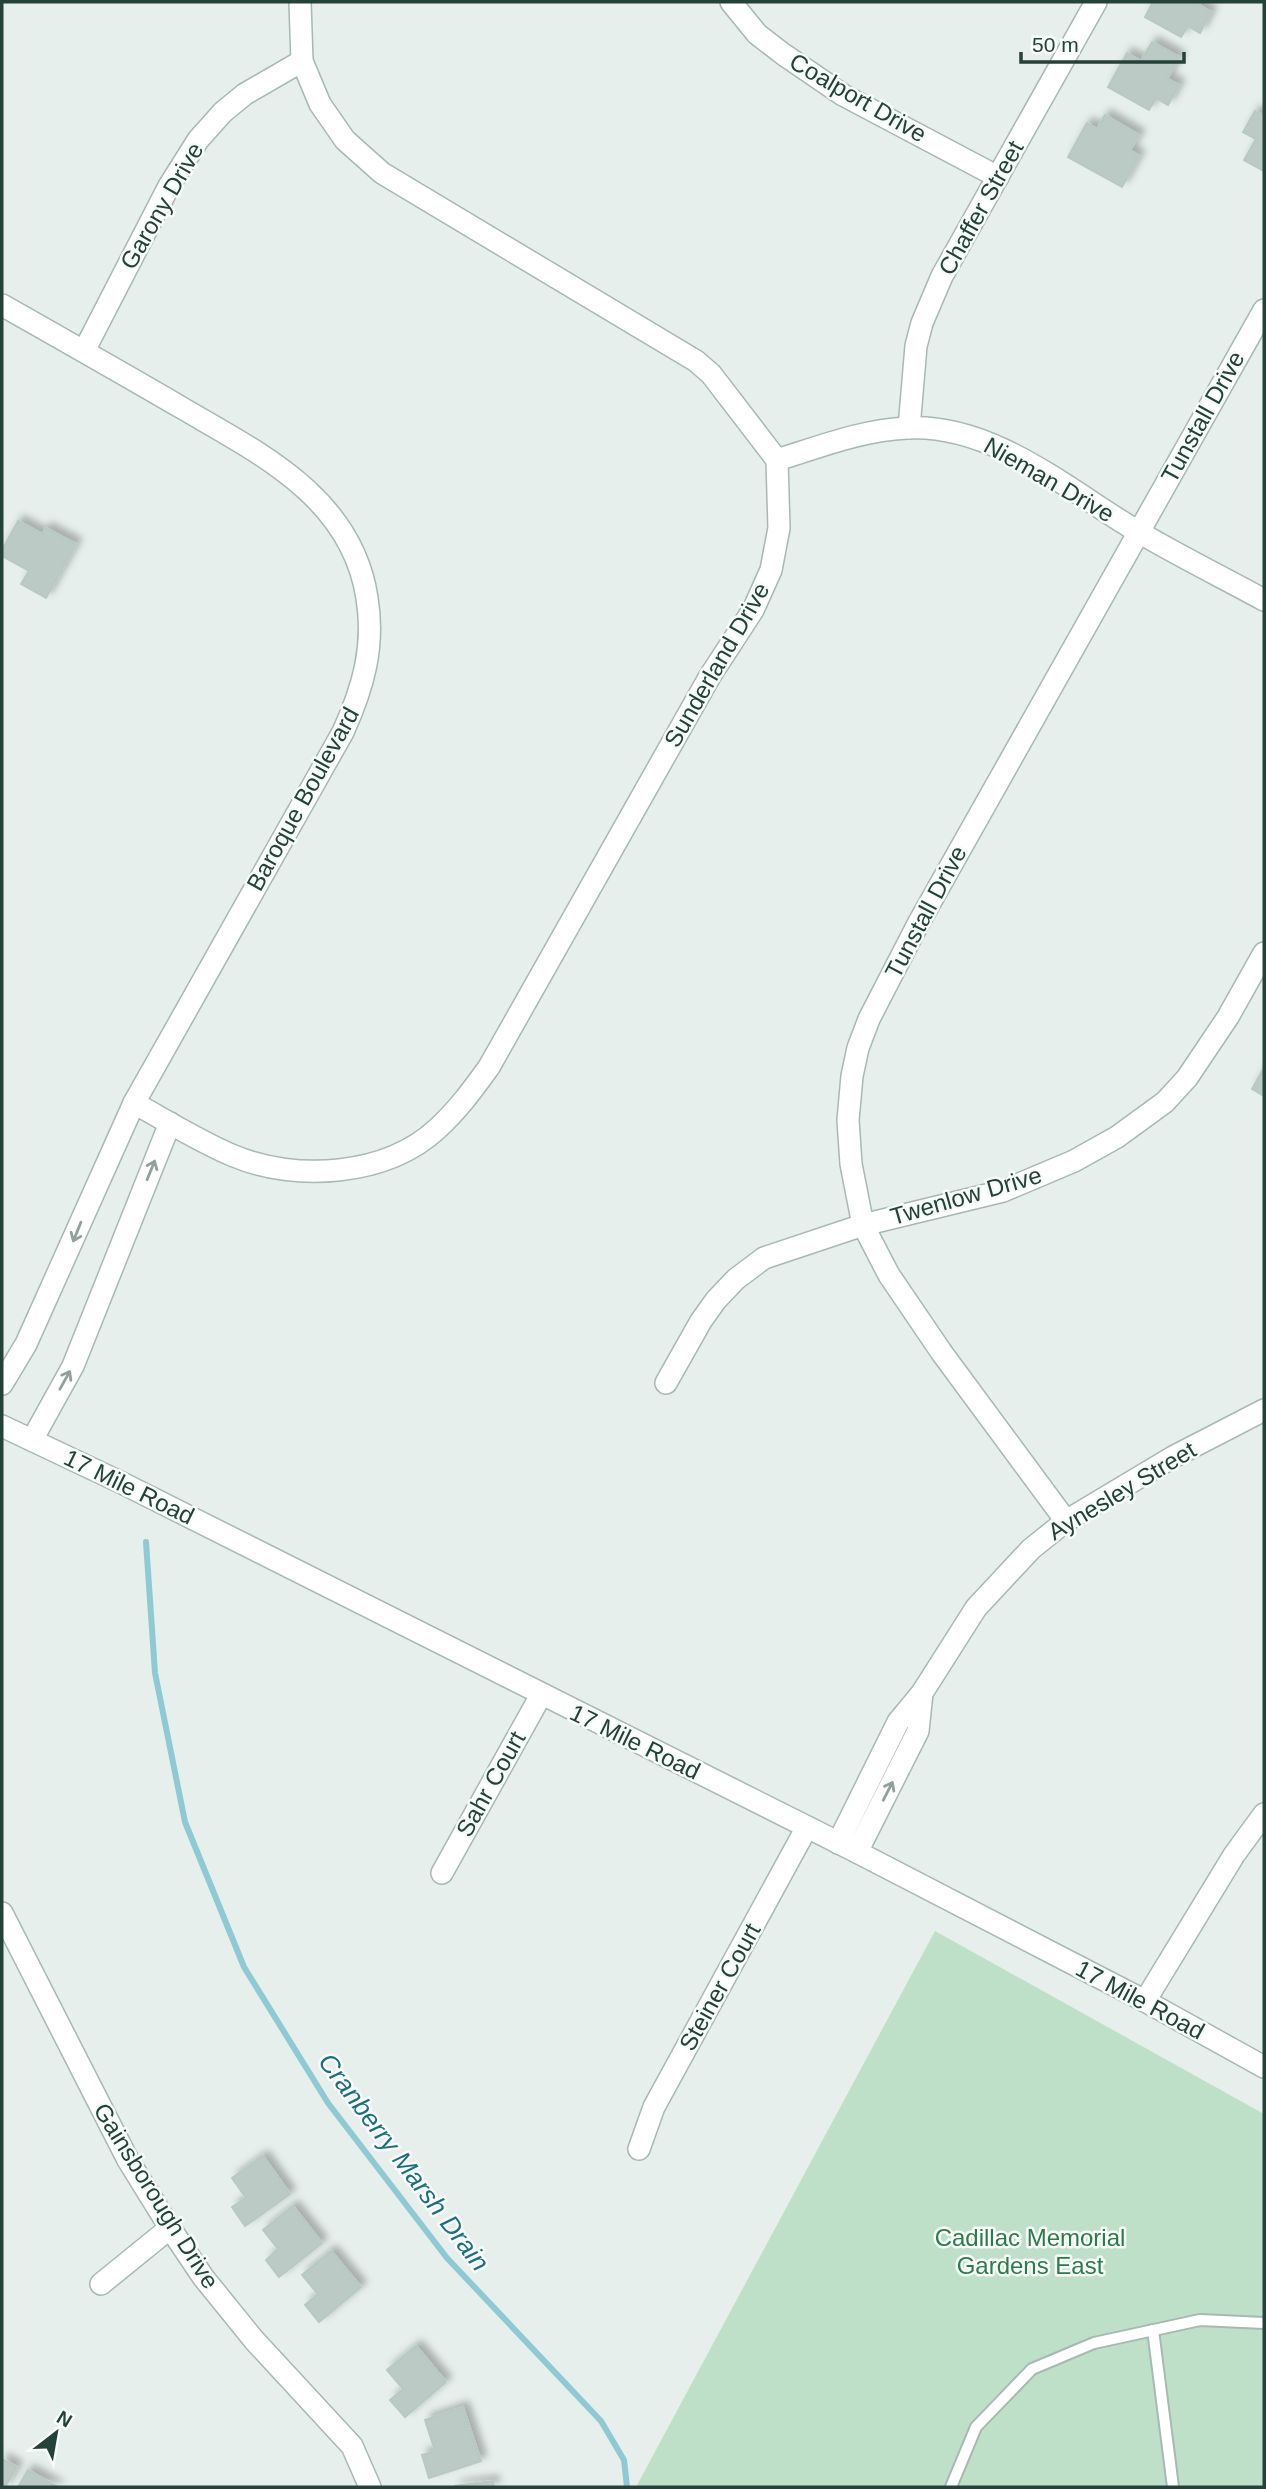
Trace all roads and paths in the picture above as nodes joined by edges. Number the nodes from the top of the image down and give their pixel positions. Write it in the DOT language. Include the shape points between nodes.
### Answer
graph roads {
  1 [pos="300,2"];
  2 [pos="731,2"];
  3 [pos="1096,2"];
  4 [pos="302,61"];
  5 [pos="999,177"];
  6 [pos="2,304"];
  7 [pos="1264,310"];
  8 [pos="84,351"];
  9 [pos="909,428"];
  10 [pos="777,460"];
  11 [pos="1139,532"];
  12 [pos="1264,600"];
  13 [pos="1264,953"];
  14 [pos="134,1103"];
  15 [pos="170,1123"];
  16 [pos="863,1225"];
  17 [pos="666,1383"];
  18 [pos="2,1384"];
  19 [pos="1264,1410"];
  20 [pos="2,1426"];
  21 [pos="32,1440"];
  22 [pos="1066,1521"];
  23 [pos="541,1695"];
  24 [pos="1264,1814"];
  25 [pos="807,1827"];
  26 [pos="848,1847"];
  27 [pos="442,1873"];
  28 [pos="2,1913"];
  29 [pos="10,1946"];
  30 [pos="1145,2001"];
  31 [pos="1264,2067"];
  32 [pos="639,2149"];
  33 [pos="170,2228"];
  34 [pos="101,2284"];
  35 [pos="1264,2323"];
  36 [pos="1153,2330"];
  37 [pos="370,2487"];
  38 [pos="951,2487"];
  39 [pos="1172,2487"];
  1 -- 4 [label="street"];
  2 -- 5 [label="street, Coalport Drive" via="757,34 833,88"];
  3 -- 5 [label="street, Chaffer Street"];
  4 -- 8 [label="street, Garony Drive" via="245,94 198,140 169,186"];
  4 -- 10 [label="street" via="331,122 383,173 696,361"];
  5 -- 9 [label="street, Chaffer Street" via="942,276 922,323"];
  6 -- 8 [label="street, Baroque Boulevard"];
  7 -- 11 [label="street, Tunstall Drive"];
  8 -- 14 [label="street, Baroque Boulevard" via="257,452 316,498 354,549 364,575 370,617 368,661 342,732"];
  9 -- 10 [label="street, Nieman Drive" via="875,432"];
  9 -- 11 [label="street, Nieman Drive" via="947,431 1005,449"];
  10 -- 15 [label="street, Sunderland Drive" via="777,545 753,610 710,676 489,1067 465,1100 435,1131 404,1150 358,1167 330,1171 299,1171 234,1156"];
  11 -- 12 [label="street, Nieman Drive"];
  11 -- 16 [label="street, Tunstall Drive" via="869,1019 852,1076 848,1120"];
  13 -- 16 [label="street, Twenlow Drive" via="1187,1078 1165,1102 1117,1137 1003,1191"];
  14 -- 15 [label="street, Sunderland Drive"];
  14 -- 18 [label="street, Baroque Boulevard, one-way" via="26,1344"];
  21 -- 15 [label="street, one-way" via="73,1366"];
  16 -- 17 [label="street, Twenlow Drive" via="764,1258 736,1279 701,1321"];
  16 -- 22 [label="street, Tunstall Drive" via="889,1275 942,1353"];
  19 -- 22 [label="street, Aynesley Street" via="1173,1457"];
  20 -- 21 [label="street, 17 Mile Road"];
  21 -- 23 [label="street, 17 Mile Road"];
  22 -- 26 [label="street, Aynesley Street" via="1031,1549 976,1608 898,1722"];
  23 -- 25 [label="street, 17 Mile Road"];
  23 -- 27 [label="street, Sahr Court"];
  24 -- 30 [label="street"];
  25 -- 26 [label="street, 17 Mile Road"];
  25 -- 32 [label="street, Steiner Court" via="654,2107"];
  26 -- 30 [label="street, 17 Mile Road"];
  28 -- 29 [label="street, Gainsborough Drive"];
  29 -- 33 [label="street, Gainsborough Drive"];
  30 -- 31 [label="street, 17 Mile Road"];
  33 -- 34 [label="street"];
  33 -- 37 [label="street, Gainsborough Drive" via="254,2340 352,2446"];
  35 -- 36 [label="lane" via="1200,2319"];
  36 -- 38 [label="lane" via="1094,2343 1032,2369 976,2427"];
  36 -- 39 [label="lane"];
}
